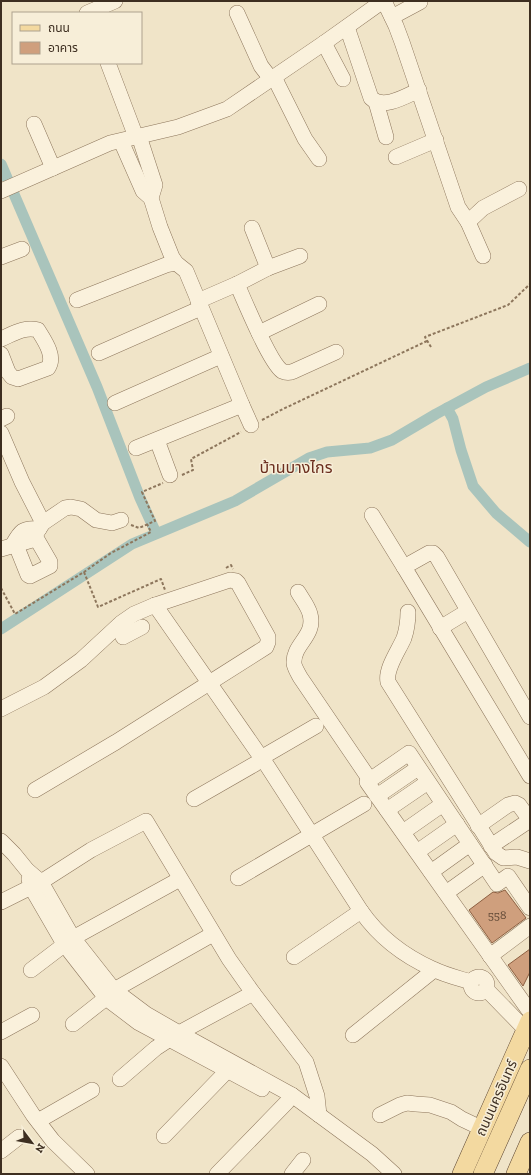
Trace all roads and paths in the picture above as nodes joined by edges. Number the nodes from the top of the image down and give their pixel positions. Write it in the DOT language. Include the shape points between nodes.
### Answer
graph roads {
  1 [pos="114,1"];
  2 [pos="383,1"];
  3 [pos="420,2"];
  4 [pos="90,12"];
  5 [pos="237,13"];
  6 [pos="392,17"];
  7 [pos="346,27"];
  8 [pos="324,43"];
  9 [pos="108,64"];
  10 [pos="273,78"];
  11 [pos="343,79"];
  12 [pos="419,90"];
  13 [pos="376,102"];
  14 [pos="34,124"];
  15 [pos="137,137"];
  16 [pos="386,137"];
  17 [pos="436,140"];
  18 [pos="121,141"];
  19 [pos="396,157"];
  20 [pos="320,159"];
  21 [pos="53,168"];
  22 [pos="519,189"];
  23 [pos="3,190"];
  24 [pos="151,198"];
  25 [pos="468,222"];
  26 [pos="252,228"];
  27 [pos="22,249"];
  28 [pos="300,256"];
  29 [pos="484,256"];
  30 [pos="1,257"];
  31 [pos="176,263"];
  32 [pos="268,268"];
  33 [pos="237,284"];
  34 [pos="530,284"];
  35 [pos="77,300"];
  36 [pos="200,304"];
  37 [pos="319,304"];
  38 [pos="259,333"];
  39 [pos="1,339"];
  40 [pos="427,341"];
  41 [pos="431,347"];
  42 [pos="99,352"];
  43 [pos="336,352"];
  44 [pos="1,354"];
  45 [pos="221,356"];
  46 [pos="115,403"];
  47 [pos="242,405"];
  48 [pos="250,426"];
  49 [pos="1,433"];
  50 [pos="157,440"];
  51 [pos="136,448"];
  52 [pos="173,477"];
  53 [pos="372,515"];
  54 [pos="121,520"];
  55 [pos="148,524"];
  56 [pos="39,529"];
  57 [pos="10,547"];
  58 [pos="404,567"];
  59 [pos="224,568"];
  60 [pos="84,572"];
  61 [pos="235,572"];
  62 [pos="1,588"];
  63 [pos="166,591"];
  64 [pos="298,592"];
  65 [pos="155,605"];
  66 [pos="468,611"];
  67 [pos="408,612"];
  68 [pos="142,627"];
  69 [pos="440,628"];
  70 [pos="122,636"];
  71 [pos="209,684"];
  72 [pos="1,710"];
  73 [pos="530,718"];
  74 [pos="316,726"];
  75 [pos="261,759"];
  76 [pos="418,768"];
  77 [pos="530,776"];
  78 [pos="370,780"];
  79 [pos="428,782"];
  80 [pos="35,790"];
  81 [pos="377,796"];
  82 [pos="194,800"];
  83 [pos="364,804"];
  84 [pos="443,804"];
  85 [pos="387,810"];
  86 [pos="457,824"];
  87 [pos="478,826"];
  88 [pos="403,832"];
  89 [pos="312,834"];
  90 [pos="1,841"];
  91 [pos="470,844"];
  92 [pos="491,846"];
  93 [pos="530,848"];
  94 [pos="417,852"];
  95 [pos="524,859"];
  96 [pos="485,865"];
  97 [pos="431,872"];
  98 [pos="238,878"];
  99 [pos="180,879"];
  100 [pos="36,885"];
  101 [pos="446,893"];
  102 [pos="1,902"];
  103 [pos="530,908"];
  104 [pos="361,911"];
  105 [pos="530,926"];
  106 [pos="212,934"];
  107 [pos="68,941"];
  108 [pos="490,956"];
  109 [pos="294,957"];
  110 [pos="31,970"];
  111 [pos="434,970"];
  112 [pos="252,993"];
  113 [pos="110,994"];
  114 [pos="530,1012"];
  115 [pos="32,1015"];
  116 [pos="72,1024"];
  117 [pos="528,1026"];
  118 [pos="1,1032"];
  119 [pos="353,1035"];
  120 [pos="174,1037"];
  121 [pos="1,1066"];
  122 [pos="229,1066"];
  123 [pos="530,1069"];
  124 [pos="120,1079"];
  125 [pos="92,1090"];
  126 [pos="290,1099"];
  127 [pos="319,1115"];
  128 [pos="380,1115"];
  129 [pos="38,1121"];
  130 [pos="483,1129"];
  131 [pos="19,1136"];
  132 [pos="164,1136"];
  133 [pos="530,1142"];
  134 [pos="1,1151"];
  135 [pos="303,1160"];
  136 [pos="87,1174"];
  137 [pos="217,1174"];
  138 [pos="292,1174"];
  139 [pos="394,1174"];
  140 [pos="462,1174"];
  141 [pos="483,1174"];
  142 [pos="516,1174"];
  1 -- 4 [label="street"];
  2 -- 6 [label="street"];
  2 -- 7 [label="street"];
  3 -- 6 [label="street"];
  5 -- 10 [label="street" via="261,66"];
  6 -- 12 [label="street"];
  7 -- 8 [label="street"];
  7 -- 13 [label="street" via="371,98"];
  8 -- 10 [label="street"];
  8 -- 11 [label="street"];
  9 -- 15 [label="street"];
  10 -- 15 [label="street" via="227,109 178,127"];
  10 -- 20 [label="street" via="306,139"];
  12 -- 13 [label="street" via="386,103"];
  12 -- 17 [label="street"];
  13 -- 16 [label="street"];
  14 -- 21 [label="street"];
  15 -- 18 [label="street"];
  15 -- 24 [label="street" via="156,185"];
  17 -- 19 [label="street"];
  17 -- 25 [label="street" via="455,201"];
  18 -- 21 [label="street" via="110,143"];
  18 -- 24 [label="street" via="143,191"];
  21 -- 23 [label="street"];
  22 -- 25 [label="street" via="483,208"];
  24 -- 31 [label="street" via="160,227"];
  25 -- 29 [label="street"];
  26 -- 32 [label="street"];
  27 -- 30 [label="street"];
  28 -- 32 [label="street"];
  31 -- 35 [label="street"];
  31 -- 36 [label="street" via="186,271"];
  32 -- 33 [label="street"];
  33 -- 36 [label="street"];
  33 -- 38 [label="street"];
  34 -- 40 [label="path" via="508,305 424,337"];
  36 -- 42 [label="street"];
  36 -- 45 [label="street"];
  37 -- 38 [label="street"];
  38 -- 43 [label="street" via="277,366 289,373"];
  39 -- 44 [label="street" via="31,328 38,330 47,344 50,365 18,379 8,372"];
  40 -- 41 [label="path"];
  40 -- 48 [label="path"];
  45 -- 46 [label="street"];
  45 -- 47 [label="street"];
  47 -- 48 [label="street"];
  47 -- 50 [label="street"];
  48 -- 52 [label="path" via="190,459 193,470"];
  49 -- 56 [label="street"];
  50 -- 51 [label="street"];
  50 -- 52 [label="street"];
  52 -- 55 [label="path" via="142,492 155,521"];
  53 -- 58 [label="street"];
  54 -- 55 [label="path" via="139,528"];
  54 -- 56 [label="street" via="112,523 96,520 81,509 71,507 59,510"];
  55 -- 60 [label="path" via="151,532 111,553"];
  56 -- 57 [label="street" via="24,530"];
  56 -- 57 [label="street" via="50,562 47,569 28,575"];
  58 -- 66 [label="street" via="429,552 433,553"];
  58 -- 69 [label="street"];
  59 -- 61 [label="path" via="231,566"];
  60 -- 62 [label="path" via="15,614"];
  60 -- 63 [label="path" via="98,607 161,579"];
  64 -- 78 [label="street" via="310,613 311,621 310,631 300,645 294,663 300,677"];
  65 -- 70 [label="street" via="134,614"];
  65 -- 71 [label="street"];
  65 -- 71 [label="street" via="230,580 238,583 268,637 268,642 266,647"];
  66 -- 69 [label="street"];
  66 -- 73 [label="street"];
  67 -- 87 [label="street" via="405,636 388,672 388,682"];
  68 -- 70 [label="street"];
  69 -- 77 [label="street"];
  70 -- 72 [label="street" via="81,660 44,687"];
  71 -- 75 [label="street"];
  71 -- 80 [label="street"];
  74 -- 75 [label="street"];
  75 -- 82 [label="street"];
  75 -- 89 [label="street"];
  76 -- 78 [label="street" via="409,753"];
  76 -- 79 [label="street"];
  76 -- 81 [label="street"];
  78 -- 81 [label="street" via="367,782"];
  79 -- 84 [label="street"];
  79 -- 85 [label="street"];
  81 -- 85 [label="street"];
  83 -- 89 [label="street"];
  84 -- 86 [label="street"];
  84 -- 88 [label="street"];
  85 -- 88 [label="street"];
  86 -- 91 [label="street"];
  86 -- 94 [label="street"];
  87 -- 92 [label="street"];
  87 -- 92 [label="street" via="515,803 530,820"];
  88 -- 94 [label="street"];
  89 -- 98 [label="street"];
  89 -- 104 [label="street"];
  90 -- 100 [label="street" via="27,870"];
  91 -- 96 [label="street"];
  91 -- 97 [label="street"];
  92 -- 95 [label="street" via="503,858"];
  93 -- 95 [label="street"];
  94 -- 97 [label="street"];
  96 -- 101 [label="street"];
  96 -- 103 [label="street" via="497,884 508,876"];
  97 -- 101 [label="street"];
  99 -- 100 [label="street" via="146,821 91,850"];
  99 -- 106 [label="street"];
  99 -- 107 [label="street"];
  100 -- 102 [label="street"];
  100 -- 107 [label="street"];
  101 -- 108 [label="street"];
  104 -- 109 [label="street"];
  104 -- 111 [label="street" via="379,934 408,956"];
  105 -- 108 [label="street"];
  106 -- 112 [label="street"];
  106 -- 113 [label="street"];
  107 -- 110 [label="street"];
  107 -- 113 [label="street"];
  108 -- 114 [label="street"];
  111 -- 117 [label="street" via="471,982 471,988 475,993 481,993 486,989"];
  111 -- 119 [label="street"];
  112 -- 120 [label="street"];
  112 -- 127 [label="street" via="306,1062 318,1096"];
  113 -- 116 [label="street"];
  113 -- 120 [label="street" via="139,1024"];
  115 -- 118 [label="street"];
  117 -- 130 [label="main road, ถนนนครอินทร์"];
  120 -- 122 [label="street"];
  120 -- 124 [label="street" via="156,1048"];
  121 -- 129 [label="street"];
  122 -- 126 [label="street"];
  122 -- 132 [label="street"];
  123 -- 141 [label="main road, ถนนนครอินทร์"];
  125 -- 129 [label="street"];
  126 -- 127 [label="street"];
  126 -- 137 [label="street"];
  127 -- 139 [label="street" via="372,1154"];
  128 -- 130 [label="street" via="400,1105 416,1104 451,1112"];
  129 -- 136 [label="street" via="53,1141"];
  130 -- 140 [label="main road, ถนนนครอินทร์"];
  131 -- 134 [label="street"];
  133 -- 142 [label="main road"];
  135 -- 138 [label="street"];
}
